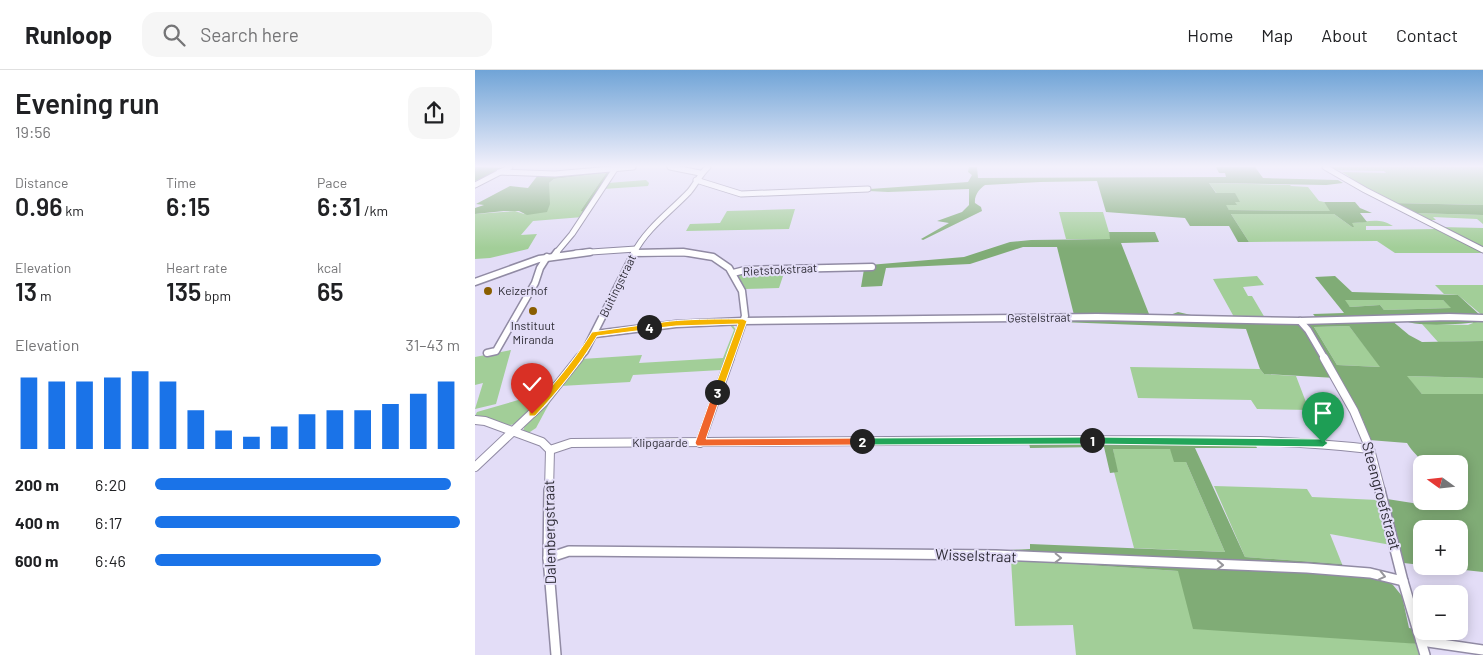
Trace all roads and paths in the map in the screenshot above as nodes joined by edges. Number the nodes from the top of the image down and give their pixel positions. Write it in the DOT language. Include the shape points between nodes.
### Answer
graph roads {
  1 [pos="598,194"];
  2 [pos="687,194"];
  3 [pos="1373,194"];
  4 [pos="1483,250"];
  5 [pos="635,251"];
  6 [pos="551,257"];
  7 [pos="872,267"];
  8 [pos="733,273"];
  9 [pos="475,282"];
  10 [pos="1483,318"];
  11 [pos="743,321"];
  12 [pos="1300,321"];
  13 [pos="595,334"];
  14 [pos="487,353"];
  15 [pos="475,420"];
  16 [pos="513,432"];
  17 [pos="700,443"];
  18 [pos="1370,449"];
  19 [pos="550,450"];
  20 [pos="475,467"];
  21 [pos="547,558"];
  22 [pos="1403,581"];
  23 [pos="1421,641"];
  24 [pos="1483,650"];
  25 [pos="556,655"];
  26 [pos="1425,655"];
  1 -- 6 [label="street" via="572,234"];
  2 -- 5 [label="street, Buitingstraat"];
  3 -- 4 [label="street"];
  5 -- 6 [label="street, Rietstokstraat"];
  5 -- 8 [label="street, Rietstokstraat" via="702,254 718,260"];
  5 -- 13 [label="street, Buitingstraat"];
  6 -- 9 [label="street, Rietstokstraat"];
  6 -- 14 [label="street" via="539,268 535,283 496,351"];
  7 -- 8 [label="street, Rietstokstraat"];
  8 -- 11 [label="street" via="742,291"];
  10 -- 12 [label="street, Gestelstraat"];
  11 -- 12 [label="street, Gestelstraat" via="1097,317"];
  11 -- 13 [label="street, Gestelstraat" via="676,324"];
  11 -- 17 [label="street"];
  12 -- 18 [label="street, Steengroefstraat" via="1354,411"];
  13 -- 16 [label="street, Buitingstraat" via="553,392"];
  15 -- 16 [label="street"];
  16 -- 19 [label="street" via="542,442"];
  16 -- 20 [label="street, Buitingstraat"];
  17 -- 18 [label="street, Klipgaarde" via="1258,441 1323,443"];
  17 -- 19 [label="street, Klipgaarde" via="571,444"];
  18 -- 22 [label="street, Steengroefstraat"];
  19 -- 21 [label="street, Dalenbergstraat"];
  21 -- 22 [label="street, Wisselstraat, one-way" via="569,551 996,555 1307,568 1370,574"];
  21 -- 25 [label="street, Dalenbergstraat"];
  22 -- 23 [label="street, Steengroefstraat"];
  23 -- 24 [label="street"];
  23 -- 26 [label="street, Steengroefstraat"];
}
